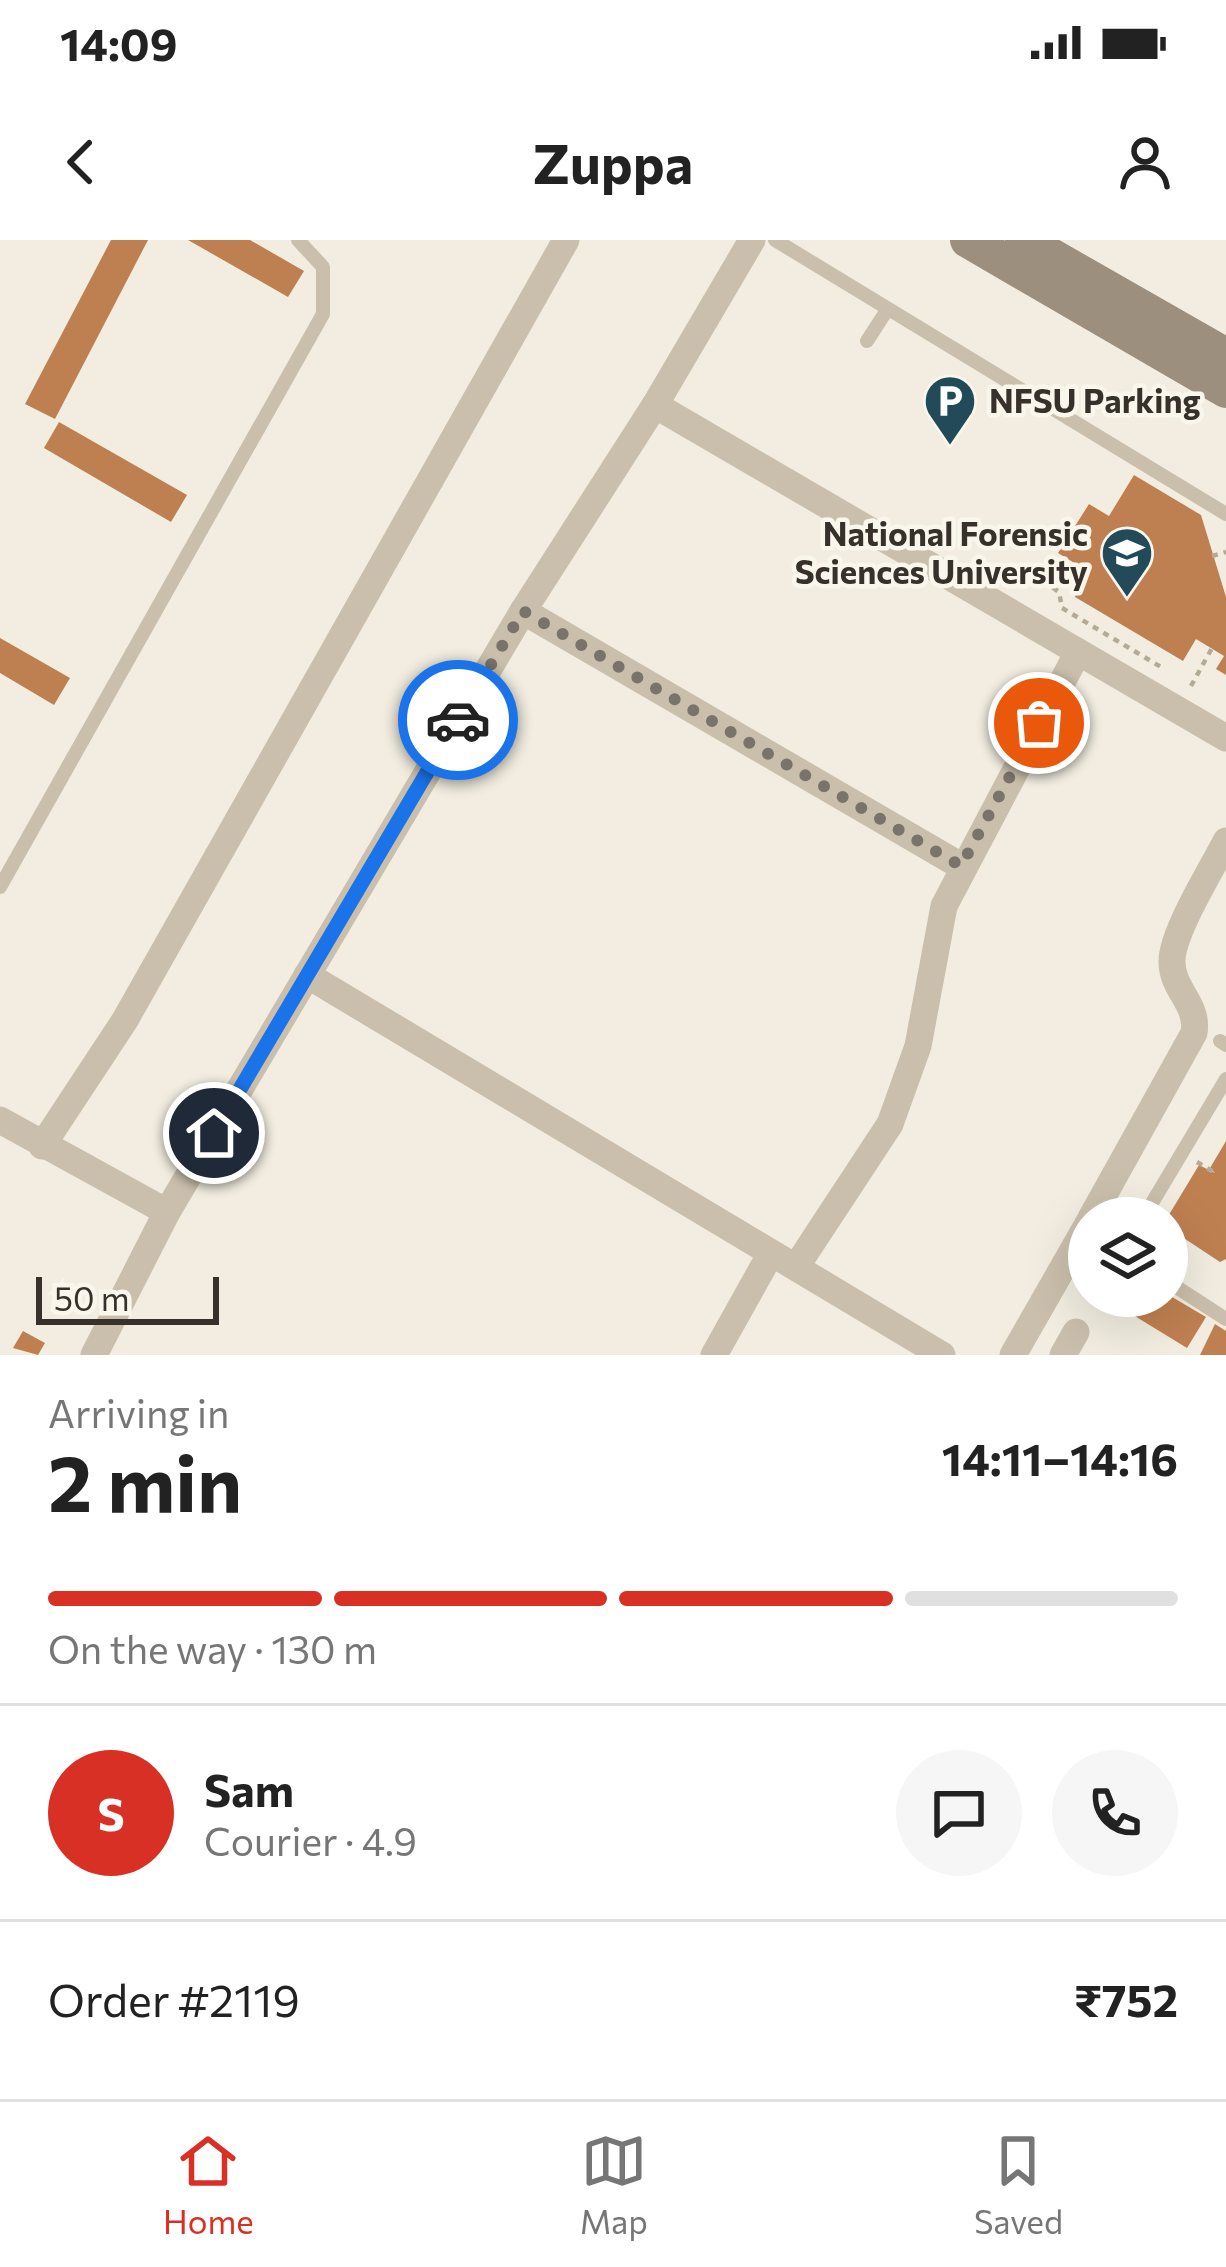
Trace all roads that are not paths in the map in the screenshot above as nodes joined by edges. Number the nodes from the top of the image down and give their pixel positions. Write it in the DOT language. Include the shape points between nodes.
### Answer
graph roads {
  1 [pos="298,240"];
  2 [pos="566,240"];
  3 [pos="752,240"];
  4 [pos="775,240"];
  5 [pos="968,240"];
  6 [pos="1023,240"];
  7 [pos="887,310"];
  8 [pos="867,340"];
  9 [pos="1226,356"];
  10 [pos="1226,390"];
  11 [pos="655,405"];
  12 [pos="1226,514"];
  13 [pos="523,611"];
  14 [pos="1078,652"];
  15 [pos="1226,738"];
  16 [pos="1226,841"];
  17 [pos="961,866"];
  18 [pos="0,887"];
  19 [pos="307,975"];
  20 [pos="1226,1079"];
  21 [pos="0,1120"];
  22 [pos="42,1145"];
  23 [pos="1104,1197"];
  24 [pos="1156,1197"];
  25 [pos="167,1212"];
  26 [pos="784,1260"];
  27 [pos="1068,1261"];
  28 [pos="1188,1295"];
  29 [pos="1226,1319"];
  30 [pos="94,1355"];
  31 [pos="714,1355"];
  32 [pos="942,1355"];
  33 [pos="1013,1355"];
  1 -- 18 [label="lane" via="323,267 322,314"];
  2 -- 22 [label="street" via="125,1021"];
  3 -- 11 [label="street"];
  4 -- 7 [label="lane"];
  5 -- 10 [label="street"];
  6 -- 9 [label="street"];
  7 -- 8 [label="lane"];
  7 -- 12 [label="lane"];
  11 -- 13 [label="street"];
  11 -- 14 [label="street"];
  13 -- 17 [label="street"];
  13 -- 19 [label="street"];
  14 -- 15 [label="street"];
  14 -- 17 [label="street"];
  16 -- 23 [label="street" via="1174,950 1175,977 1195,1011 1194,1033"];
  17 -- 26 [label="street" via="932,947 918,1046 890,1124"];
  19 -- 25 [label="street"];
  19 -- 26 [label="street"];
  20 -- 24 [label="lane"];
  21 -- 22 [label="street"];
  22 -- 25 [label="street"];
  25 -- 30 [label="street"];
  26 -- 31 [label="street"];
  26 -- 32 [label="street"];
  27 -- 33 [label="street"];
  28 -- 29 [label="lane"];
}
